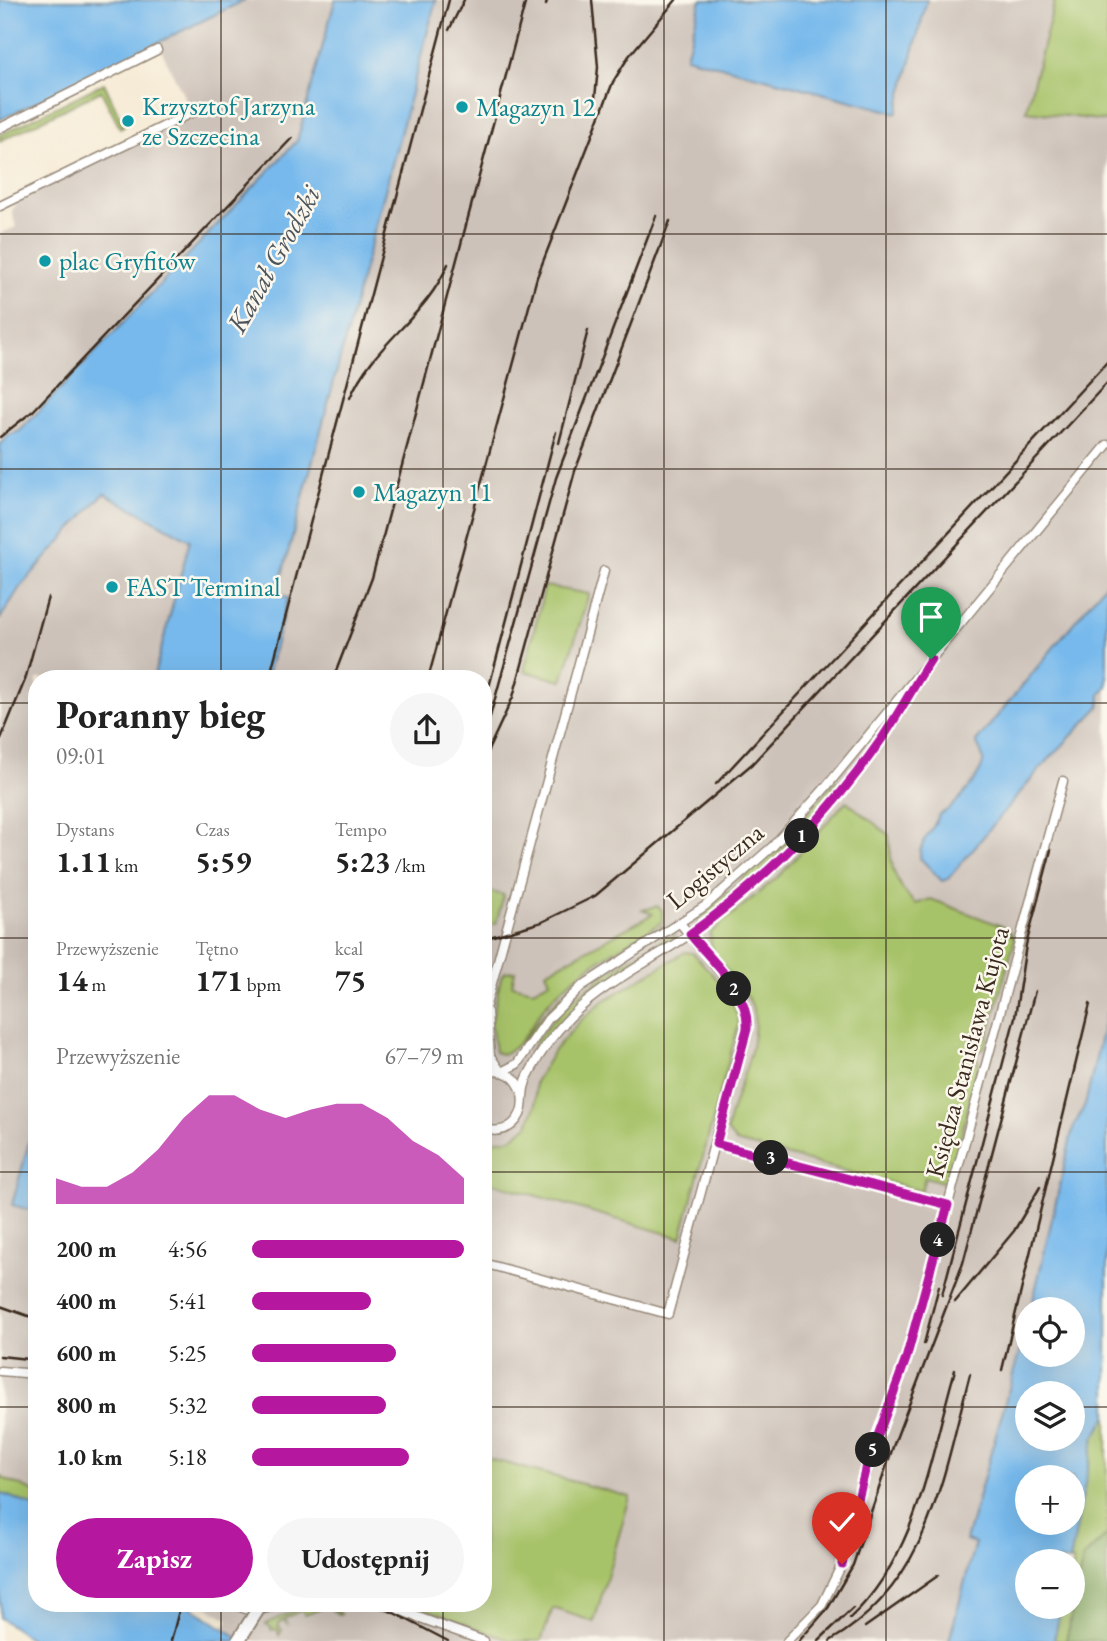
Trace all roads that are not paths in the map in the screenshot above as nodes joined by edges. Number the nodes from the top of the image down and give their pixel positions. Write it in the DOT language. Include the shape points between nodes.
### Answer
graph roads {
  1 [pos="157,50"];
  2 [pos="191,113"];
  3 [pos="0,128"];
  4 [pos="0,206"];
  5 [pos="1107,445"];
  6 [pos="604,571"];
  7 [pos="931,659"];
  8 [pos="1063,781"];
  9 [pos="680,923"];
  10 [pos="690,934"];
  11 [pos="492,988"];
  12 [pos="492,1061"];
  13 [pos="492,1072"];
  14 [pos="501,1072"];
  15 [pos="523,1097"];
  16 [pos="492,1130"];
  17 [pos="716,1144"];
  18 [pos="948,1205"];
  19 [pos="492,1265"];
  20 [pos="0,1371"];
  21 [pos="28,1373"];
  22 [pos="255,1612"];
  23 [pos="404,1612"];
  24 [pos="238,1641"];
  25 [pos="484,1641"];
  26 [pos="787,1641"];
  1 -- 3 [label="street"];
  2 -- 4 [label="street"];
  5 -- 7 [label="street, Logistyczna"];
  6 -- 11 [label="street"];
  7 -- 9 [label="street, Logistyczna" via="782,836 730,885"];
  7 -- 10 [label="street, Logistyczna" via="882,738 814,822 768,870"];
  8 -- 18 [label="street, Księdza Stanisława Kujota"];
  9 -- 10 [label="street"];
  9 -- 14 [label="street, Logistyczna" via="582,986 544,1024 518,1063"];
  10 -- 15 [label="street, Logistyczna" via="613,980 572,1013 527,1077"];
  10 -- 17 [label="street" via="736,991 747,1015"];
  12 -- 14 [label="street"];
  13 -- 14 [label="street"];
  14 -- 15 [label="street" via="514,1079"];
  15 -- 16 [label="street, Logistyczna" via="516,1121"];
  17 -- 18 [label="street"];
  17 -- 19 [label="street" via="667,1314"];
  18 -- 26 [label="street, Księdza Stanisława Kujota" via="906,1359 865,1471 841,1569 822,1605"];
  20 -- 21 [label="street"];
  22 -- 24 [label="main road, bridge"];
  23 -- 25 [label="street"];
}
